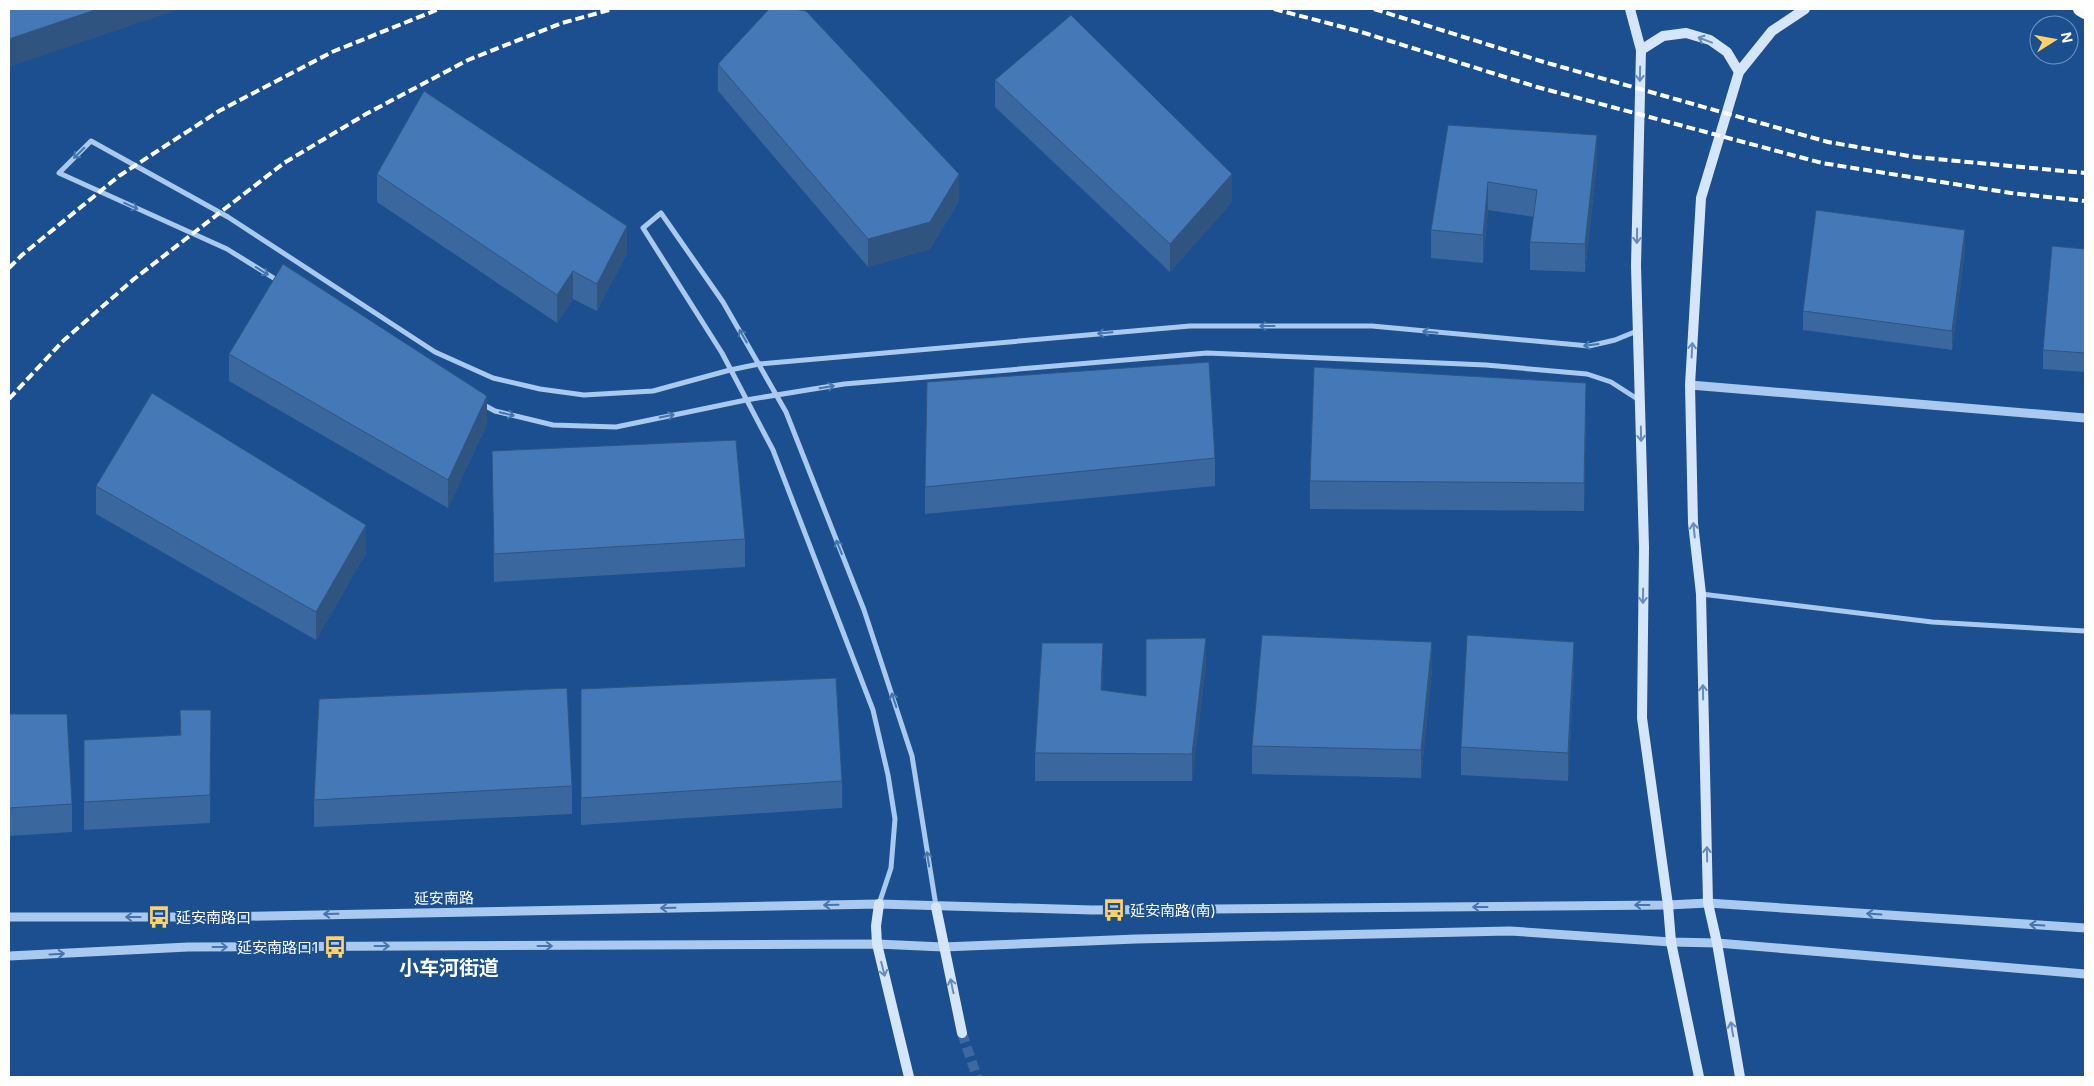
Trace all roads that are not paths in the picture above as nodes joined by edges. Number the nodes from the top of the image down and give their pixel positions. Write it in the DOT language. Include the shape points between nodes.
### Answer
graph roads {
  1 [pos="1630,9"];
  2 [pos="1805,9"];
  3 [pos="2080,9"];
  4 [pos="2085,12"];
  5 [pos="1641,50"];
  6 [pos="1739,72"];
  7 [pos="285,285"];
  8 [pos="1638,331"];
  9 [pos="759,364"];
  10 [pos="730,370"];
  11 [pos="1690,385"];
  12 [pos="776,395"];
  13 [pos="746,400"];
  14 [pos="1640,401"];
  15 [pos="480,402"];
  16 [pos="2085,418"];
  17 [pos="1701,594"];
  18 [pos="2085,631"];
  19 [pos="1708,903"];
  20 [pos="880,904"];
  21 [pos="1668,905"];
  22 [pos="936,907"];
  23 [pos="9,917"];
  24 [pos="2085,928"];
  25 [pos="1671,942"];
  26 [pos="1717,943"];
  27 [pos="877,944"];
  28 [pos="944,946"];
  29 [pos="9,956"];
  30 [pos="2085,974"];
  31 [pos="962,1033"];
  32 [pos="909,1077"];
  33 [pos="1699,1077"];
  34 [pos="1740,1077"];
  1 -- 5 [label="main road"];
  2 -- 6 [label="main road" via="1772,31"];
  3 -- 4 [label="highway"];
  6 -- 5 [label="main road, one-way" via="1727,52 1710,40 1686,33 1663,36"];
  5 -- 8 [label="main road, one-way" via="1636,266"];
  11 -- 6 [label="main road, one-way" via="1701,198"];
  10 -- 7 [label="street, one-way" via="653,391 584,395 493,378 435,352 228,217 91,140 59,172 220,246"];
  8 -- 9 [label="street, one-way" via="1589,346 1372,326 1190,326"];
  8 -- 14 [label="main road"];
  9 -- 10 [label="street"];
  9 -- 10 [label="street, one-way" via="723,302 661,213 643,228"];
  9 -- 12 [label="street"];
  10 -- 13 [label="street"];
  11 -- 16 [label="street"];
  17 -- 11 [label="main road, one-way" via="1693,523"];
  12 -- 13 [label="street"];
  12 -- 14 [label="street, one-way" via="844,384 1207,353 1486,365 1587,374 1611,382"];
  22 -- 12 [label="street, one-way" via="912,756 864,610 786,412"];
  15 -- 13 [label="street, one-way" via="495,411 554,425 616,427"];
  13 -- 20 [label="street" via="773,450 873,710 895,819 891,868"];
  14 -- 21 [label="main road, one-way" via="1644,547 1642,718"];
  17 -- 18 [label="street" via="1932,622"];
  19 -- 17 [label="main road, one-way"];
  19 -- 21 [label="street, 延安南路"];
  24 -- 19 [label="street, 延安南路, one-way"];
  19 -- 26 [label="main road"];
  20 -- 22 [label="street, 延安南路"];
  20 -- 23 [label="street, 延安南路, one-way" via="209,917"];
  20 -- 27 [label="main road"];
  21 -- 22 [label="street, 延安南路, one-way" via="1092,910"];
  21 -- 25 [label="main road"];
  22 -- 28 [label="main road"];
  25 -- 26 [label="street"];
  25 -- 28 [label="street" via="1510,931"];
  25 -- 33 [label="main road"];
  26 -- 30 [label="street"];
  34 -- 26 [label="main road, one-way"];
  27 -- 28 [label="street"];
  29 -- 27 [label="street, one-way" via="196,947"];
  27 -- 32 [label="main road, one-way"];
  31 -- 28 [label="main road, one-way"];
}
